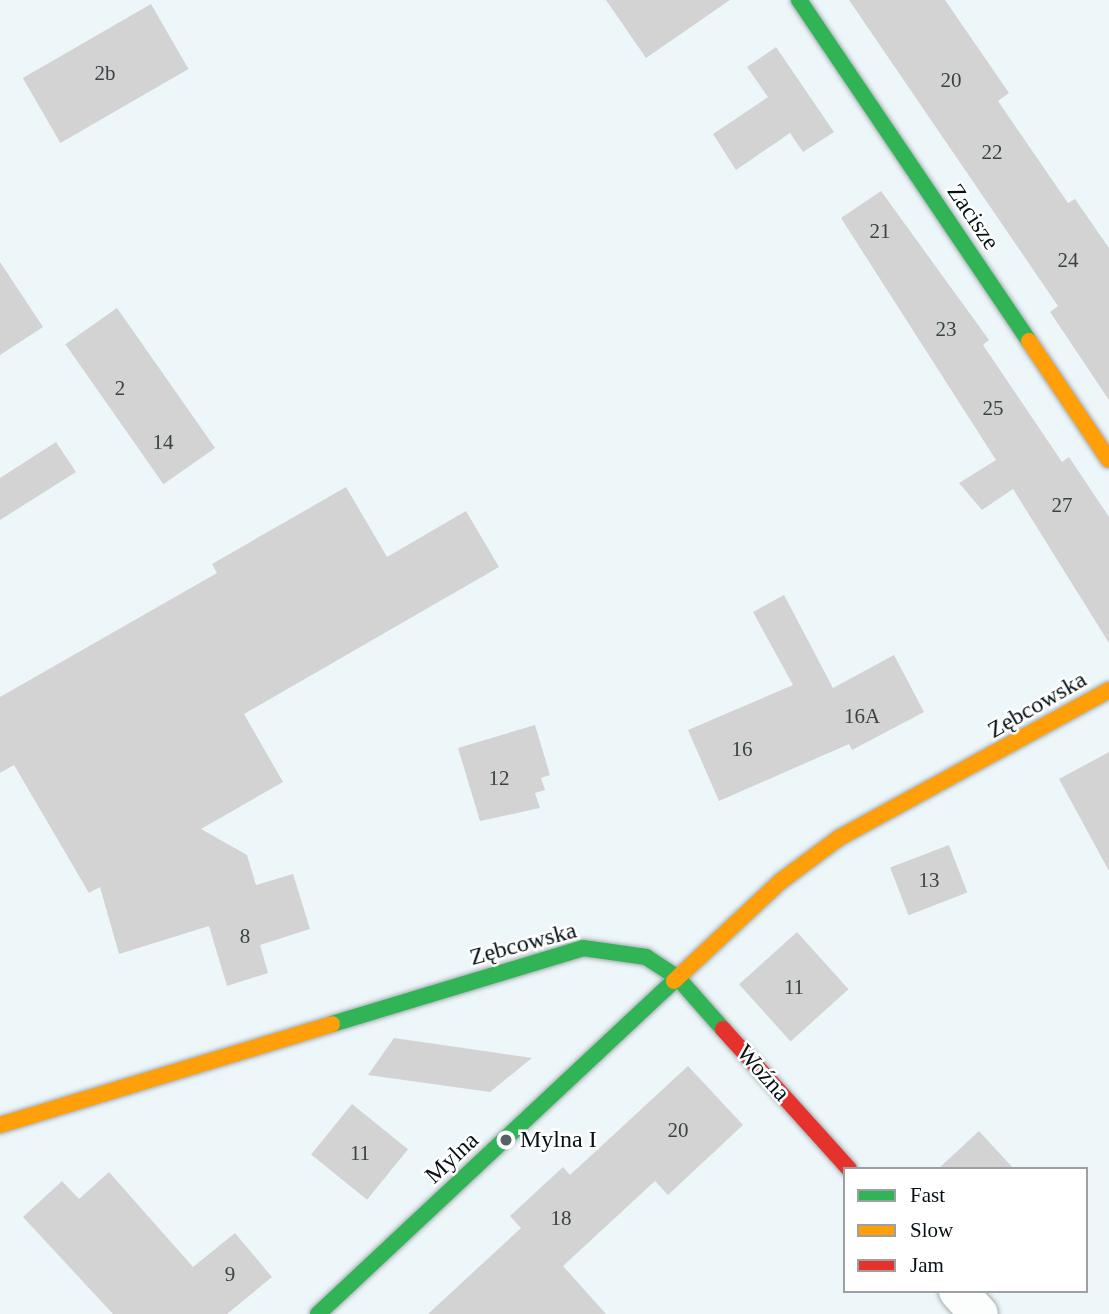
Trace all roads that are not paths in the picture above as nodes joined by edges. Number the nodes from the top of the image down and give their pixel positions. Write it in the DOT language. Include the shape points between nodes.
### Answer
graph roads {
  1 [pos="799,0"];
  2 [pos="1109,460"];
  3 [pos="1109,690"];
  4 [pos="677,976"];
  5 [pos="0,1125"];
  6 [pos="847,1167"];
  7 [pos="960,1293"];
  8 [pos="318,1314"];
  9 [pos="979,1314"];
  1 -- 2 [label="street, Zacisze"];
  3 -- 4 [label="street, Zębcowska" via="839,838"];
  4 -- 5 [label="street, Zębcowska" via="646,957 583,948"];
  4 -- 6 [label="street, Woźna"];
  4 -- 8 [label="street, Mylna"];
  7 -- 9 [label="street"];
}
